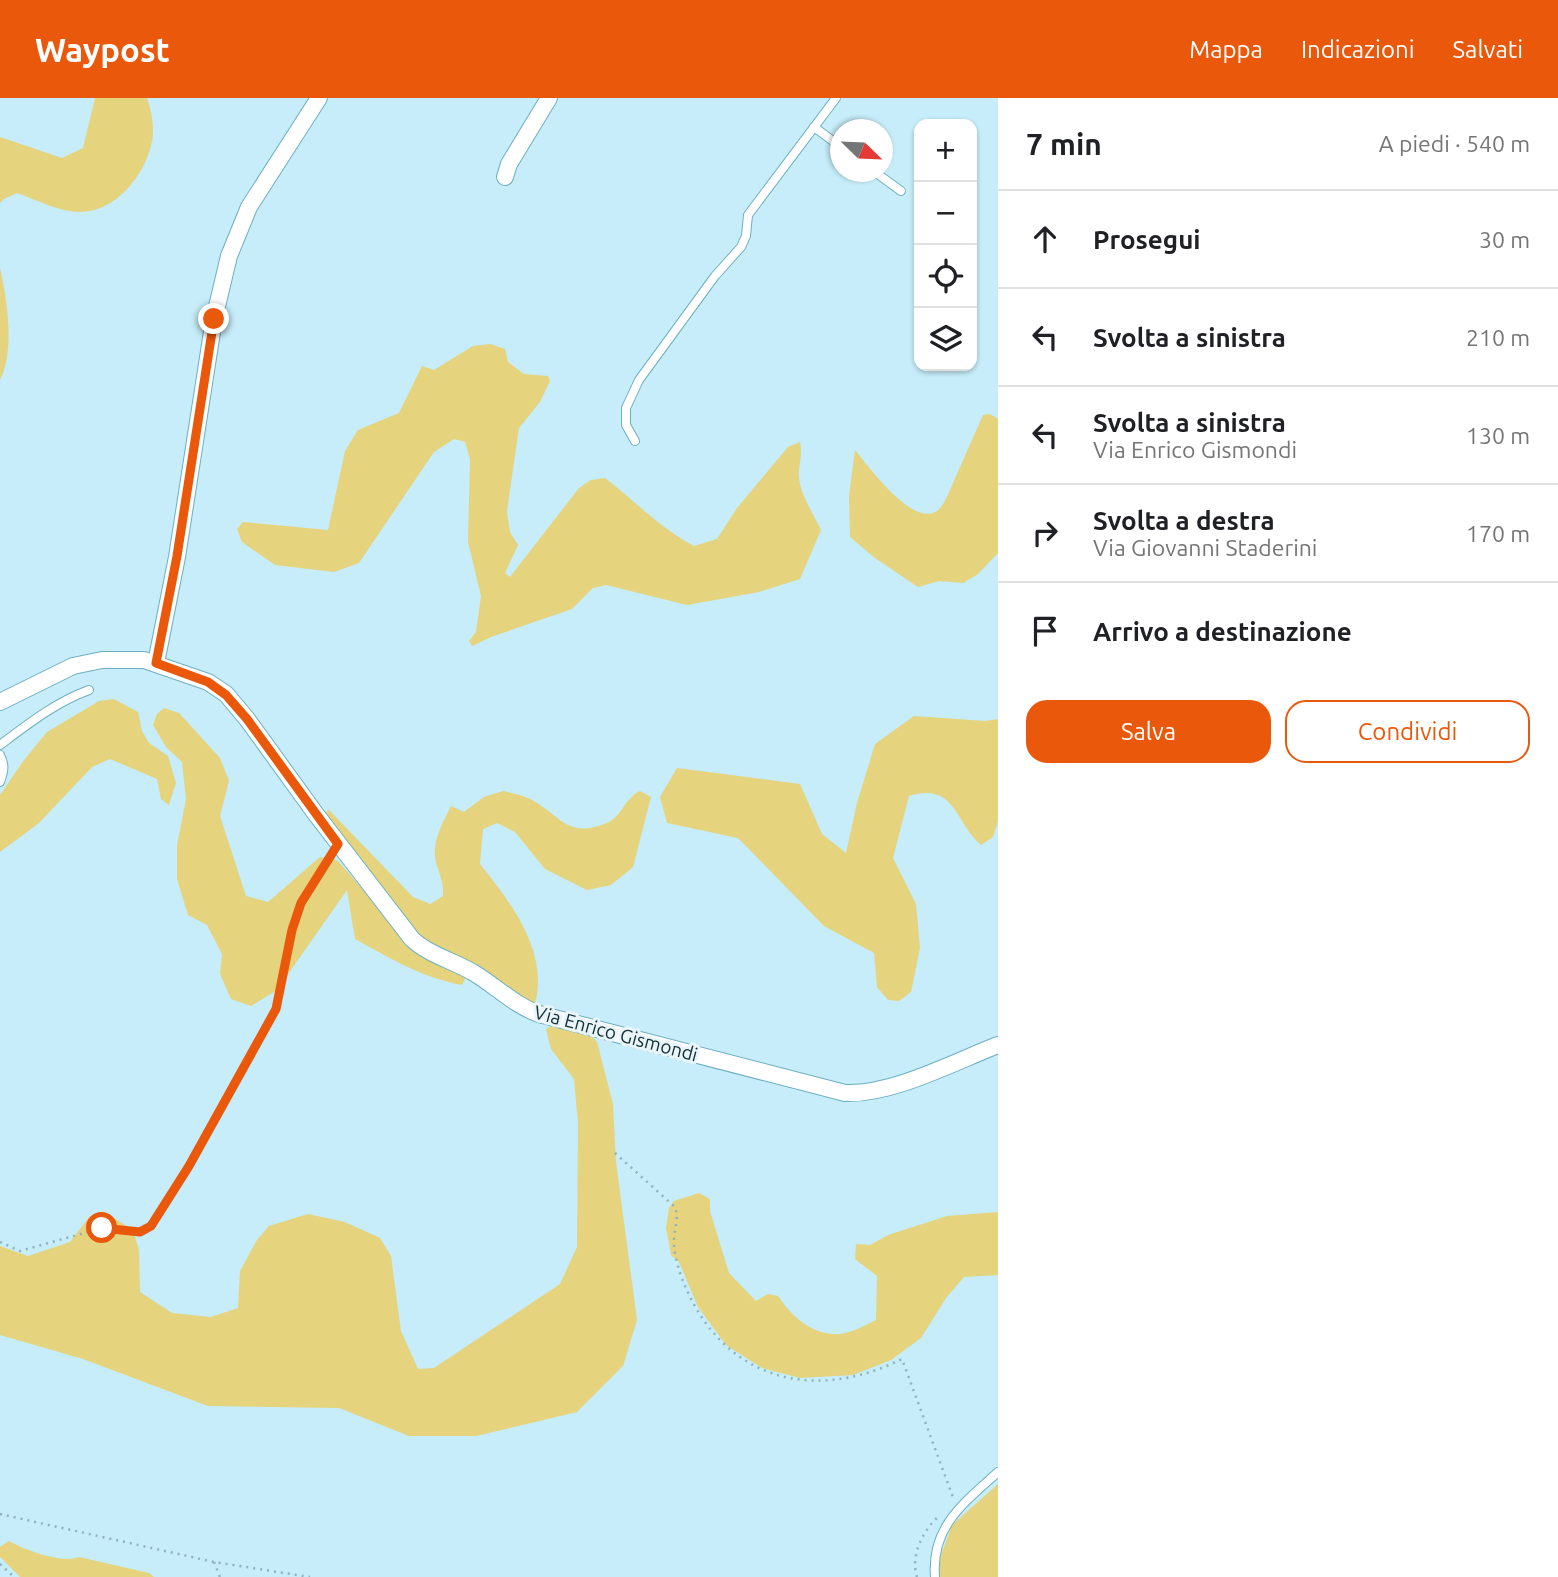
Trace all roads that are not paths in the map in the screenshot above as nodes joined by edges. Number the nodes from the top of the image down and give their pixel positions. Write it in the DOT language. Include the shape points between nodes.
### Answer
graph roads {
  1 [pos="319,98"];
  2 [pos="548,98"];
  3 [pos="836,98"];
  4 [pos="814,127"];
  5 [pos="830,139"];
  6 [pos="505,177"];
  7 [pos="889,182"];
  8 [pos="901,191"];
  9 [pos="635,441"];
  10 [pos="156,663"];
  11 [pos="89,690"];
  12 [pos="0,702"];
  13 [pos="0,745"];
  14 [pos="0,755"];
  15 [pos="0,782"];
  16 [pos="998,1045"];
  17 [pos="998,1472"];
  18 [pos="935,1577"];
  1 -- 10 [label="street" via="249,207 227,263"];
  2 -- 6 [label="street"];
  3 -- 4 [label="lane"];
  4 -- 5 [label="lane"];
  4 -- 9 [label="lane" via="748,215 741,247 639,380 626,408 626,425"];
  7 -- 8 [label="lane"];
  10 -- 12 [label="street, Via Enrico Gismondi" via="128,659 87,662"];
  10 -- 16 [label="street, Via Enrico Gismondi" via="208,682 226,695 415,943 476,974 515,1003 543,1015 845,1093 886,1088"];
  11 -- 13 [label="lane"];
  14 -- 15 [label="lane" via="4,764"];
  17 -- 18 [label="lane" via="953,1513 933,1556"];
}
